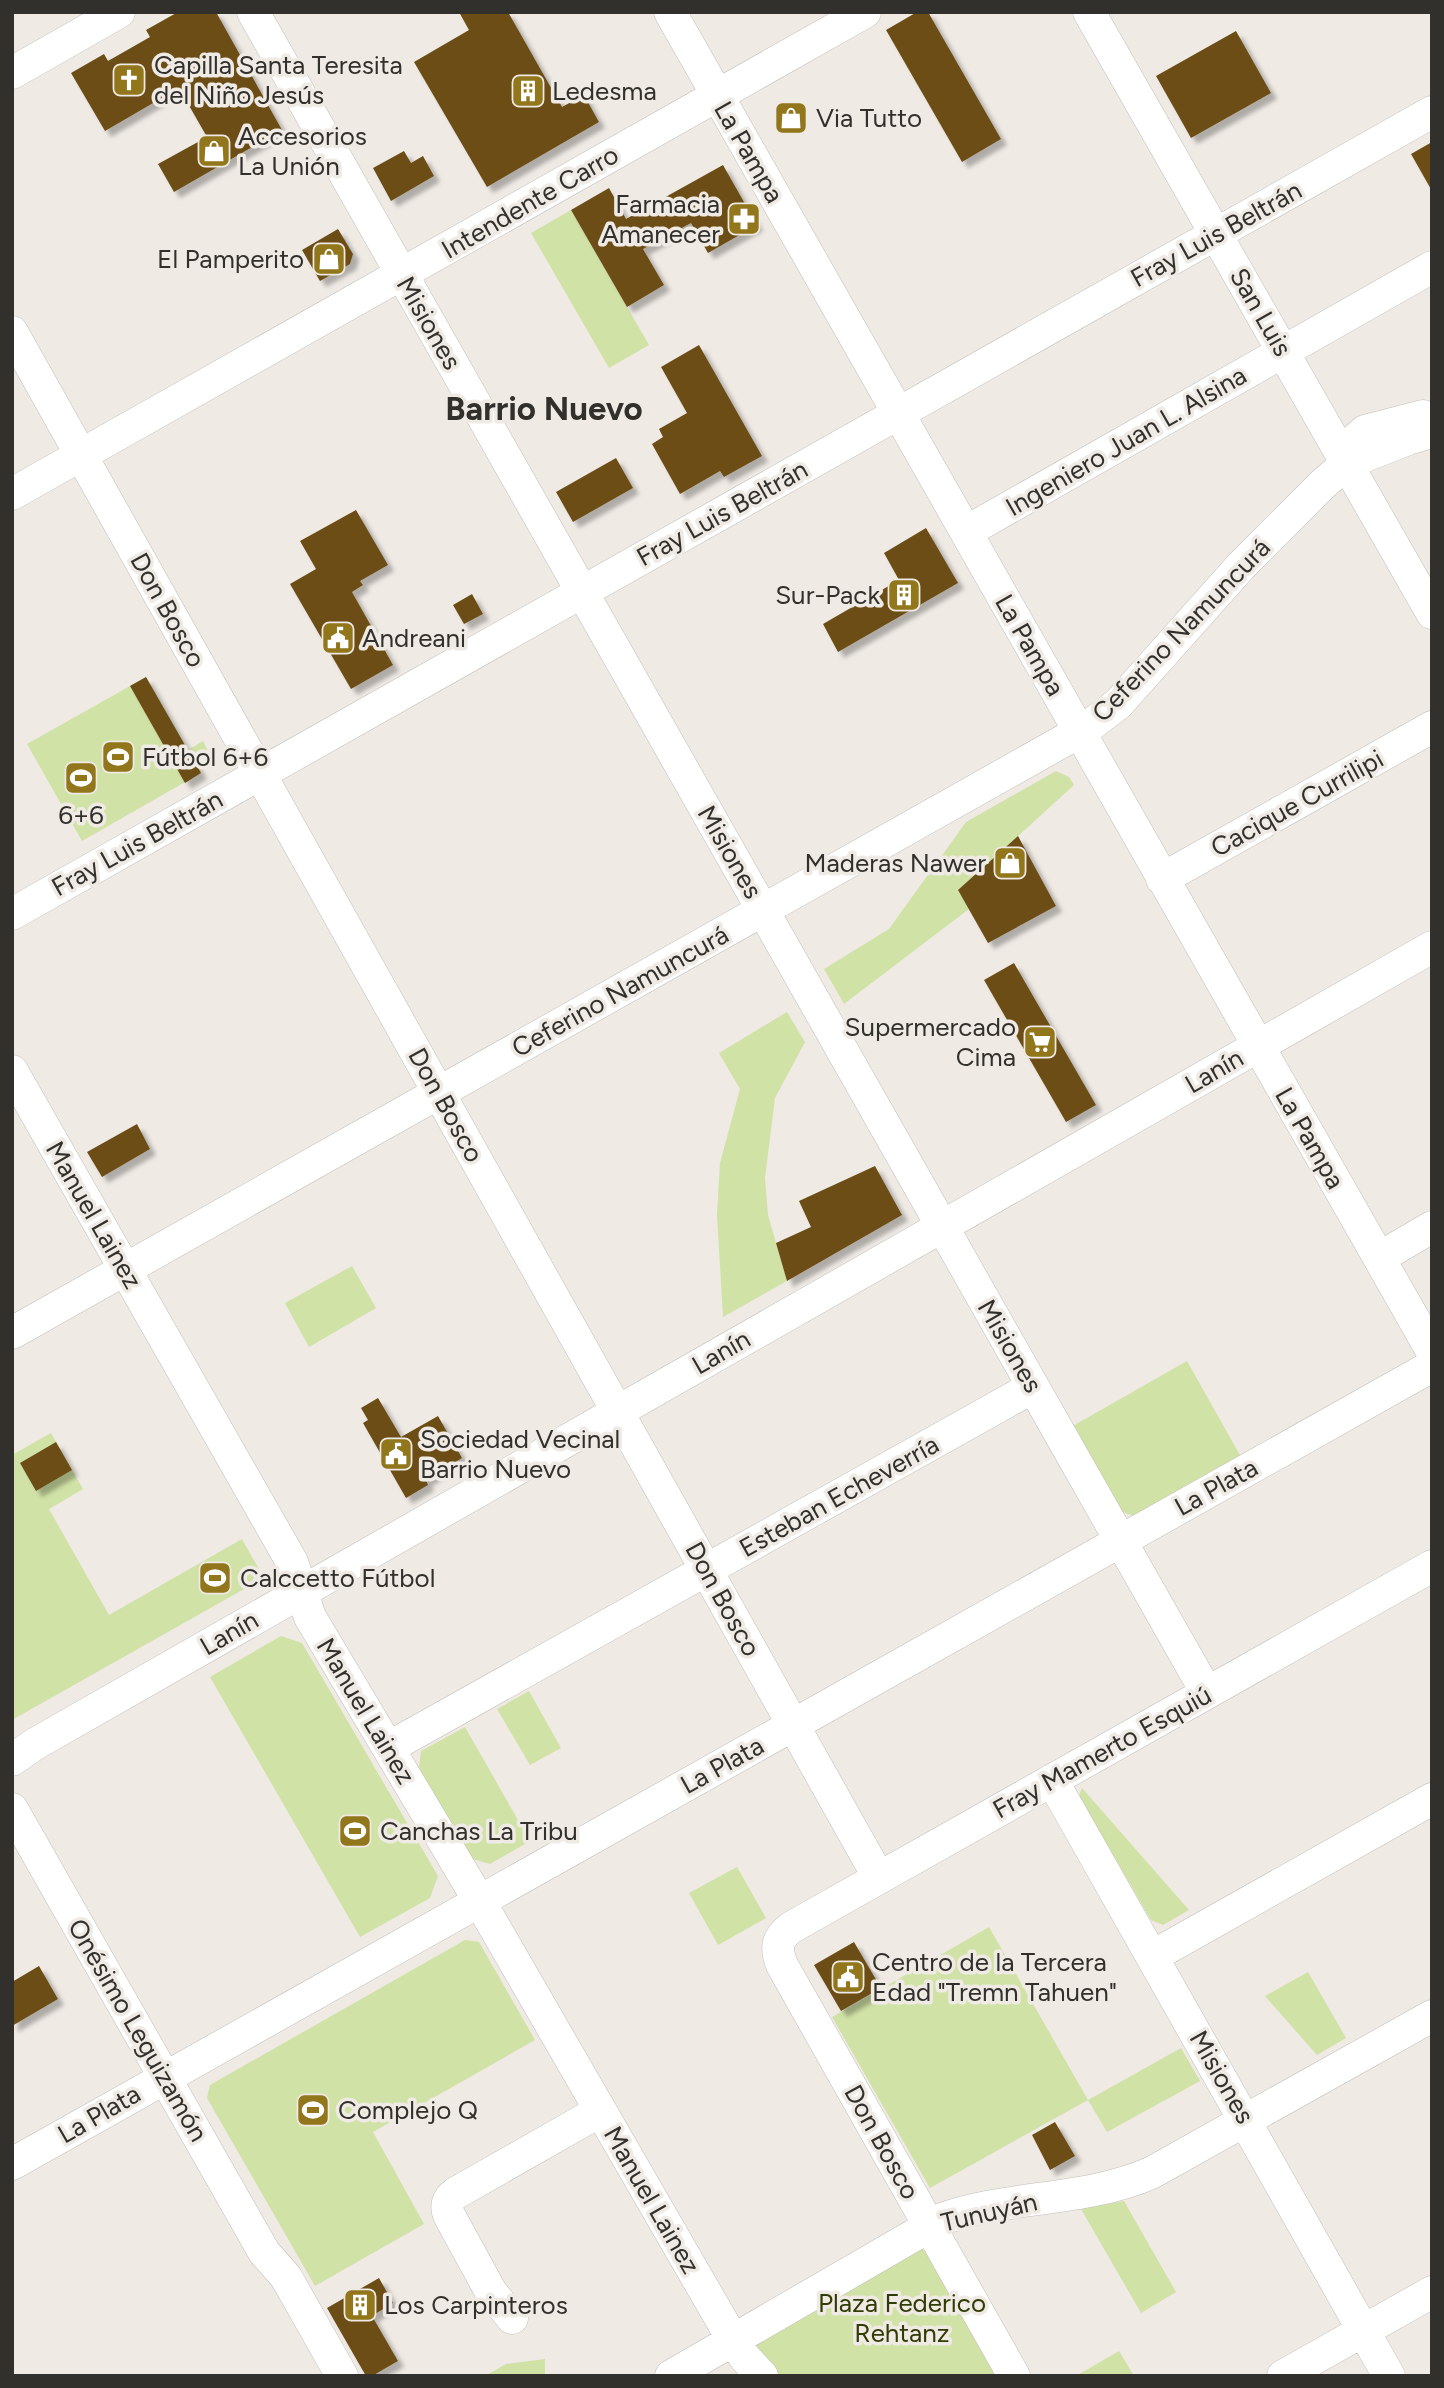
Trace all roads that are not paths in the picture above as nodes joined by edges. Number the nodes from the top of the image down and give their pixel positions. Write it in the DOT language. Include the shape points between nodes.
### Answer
graph roads {
  1 [pos="119,12"];
  2 [pos="253,12"];
  3 [pos="670,12"];
  4 [pos="865,12"];
  5 [pos="1089,12"];
  6 [pos="12,73"];
  7 [pos="717,96"];
  8 [pos="1432,112"];
  9 [pos="1216,234"];
  10 [pos="1432,267"];
  11 [pos="401,274"];
  12 [pos="12,332"];
  13 [pos="1283,352"];
  14 [pos="898,413"];
  15 [pos="1432,414"];
  16 [pos="1432,432"];
  17 [pos="81,455"];
  18 [pos="1344,458"];
  19 [pos="12,494"];
  20 [pos="966,533"];
  21 [pos="582,592"];
  22 [pos="1432,613"];
  23 [pos="1432,727"];
  24 [pos="1079,732"];
  25 [pos="260,774"];
  26 [pos="1162,879"];
  27 [pos="763,911"];
  28 [pos="12,914"];
  29 [pos="1432,947"];
  30 [pos="1258,1046"];
  31 [pos="12,1071"];
  32 [pos="439,1093"];
  33 [pos="942,1226"];
  34 [pos="1432,1227"];
  35 [pos="1379,1258"];
  36 [pos="125,1270"];
  37 [pos="12,1333"];
  38 [pos="1432,1350"];
  39 [pos="1432,1366"];
  40 [pos="1033,1387"];
  41 [pos="617,1411"];
  42 [pos="1121,1541"];
  43 [pos="1432,1566"];
  44 [pos="707,1570"];
  45 [pos="302,1591"];
  46 [pos="1207,1693"];
  47 [pos="794,1725"];
  48 [pos="388,1748"];
  49 [pos="12,1760"];
  50 [pos="1052,1780"];
  51 [pos="1432,1799"];
  52 [pos="12,1809"];
  53 [pos="879,1878"];
  54 [pos="480,1902"];
  55 [pos="778,1944"];
  56 [pos="1153,1956"];
  57 [pos="1432,2016"];
  58 [pos="165,2078"];
  59 [pos="600,2111"];
  60 [pos="1246,2119"];
  61 [pos="12,2164"];
  62 [pos="929,2226"];
  63 [pos="264,2252"];
  64 [pos="1432,2292"];
  65 [pos="512,2318"];
  66 [pos="1363,2331"];
  67 [pos="733,2340"];
  68 [pos="325,2376"];
  69 [pos="342,2376"];
  70 [pos="671,2376"];
  71 [pos="762,2376"];
  72 [pos="1014,2376"];
  73 [pos="1283,2376"];
  74 [pos="1388,2376"];
  1 -- 6 [label="street"];
  2 -- 11 [label="street, Misiones"];
  3 -- 7 [label="street, La Pampa"];
  4 -- 7 [label="street, Intendente Carro"];
  5 -- 9 [label="street, San Luis"];
  7 -- 11 [label="street, Intendente Carro"];
  7 -- 14 [label="street, La Pampa"];
  8 -- 9 [label="street, Fray Luis Beltrán"];
  9 -- 13 [label="street, San Luis"];
  9 -- 14 [label="street, Fray Luis Beltrán"];
  10 -- 13 [label="street, Ingeniero Juan L. Alsina"];
  11 -- 17 [label="street, Intendente Carro"];
  11 -- 21 [label="street, Misiones"];
  12 -- 17 [label="street, Don Bosco"];
  13 -- 18 [label="street, San Luis"];
  13 -- 20 [label="street, Ingeniero Juan L. Alsina"];
  14 -- 20 [label="street, La Pampa"];
  14 -- 21 [label="street, Fray Luis Beltrán"];
  15 -- 18 [label="street, Ceferino Namuncurá" via="1365,430"];
  16 -- 18 [label="street"];
  17 -- 19 [label="street, Intendente Carro"];
  17 -- 25 [label="street, Don Bosco"];
  18 -- 22 [label="street, San Luis"];
  18 -- 24 [label="street, Ceferino Namuncurá" via="1118,704"];
  20 -- 24 [label="street, La Pampa"];
  21 -- 25 [label="street, Fray Luis Beltrán"];
  21 -- 27 [label="street, Misiones"];
  23 -- 26 [label="street, Cacique Currilipi"];
  24 -- 26 [label="street, La Pampa"];
  24 -- 27 [label="street, Ceferino Namuncurá"];
  25 -- 28 [label="street, Fray Luis Beltrán"];
  25 -- 32 [label="street, Don Bosco"];
  26 -- 30 [label="street, La Pampa"];
  27 -- 32 [label="street, Ceferino Namuncurá"];
  27 -- 33 [label="street, Misiones"];
  29 -- 30 [label="street, Lanín"];
  30 -- 33 [label="street, Lanín"];
  30 -- 35 [label="street, La Pampa"];
  31 -- 36 [label="street, Manuel Lainez"];
  32 -- 36 [label="street, Ceferino Namuncurá"];
  32 -- 41 [label="street, Don Bosco"];
  33 -- 40 [label="street, Misiones"];
  33 -- 41 [label="street, Lanín"];
  34 -- 35 [label="street"];
  35 -- 38 [label="street, La Pampa"];
  36 -- 37 [label="street, Ceferino Namuncurá"];
  36 -- 45 [label="street, Manuel Lainez" via="292,1562"];
  39 -- 42 [label="street, La Plata"];
  40 -- 42 [label="street, Misiones"];
  40 -- 44 [label="street, Esteban Echeverría"];
  41 -- 44 [label="street, Don Bosco"];
  41 -- 45 [label="street, Lanín"];
  42 -- 46 [label="street, Misiones"];
  42 -- 47 [label="street, La Plata"];
  43 -- 46 [label="street, Fray Mamerto Esquiú"];
  44 -- 47 [label="street, Don Bosco"];
  44 -- 48 [label="street, Esteban Echeverría"];
  45 -- 48 [label="street, Manuel Lainez" via="310,1617"];
  45 -- 49 [label="street, Lanín"];
  46 -- 50 [label="street, Fray Mamerto Esquiú"];
  47 -- 53 [label="street, Don Bosco"];
  47 -- 54 [label="street, La Plata"];
  48 -- 54 [label="street, Manuel Lainez"];
  50 -- 53 [label="street, Fray Mamerto Esquiú"];
  50 -- 56 [label="street, Misiones"];
  51 -- 56 [label="street"];
  52 -- 58 [label="street, Onésimo Leguizamón"];
  53 -- 55 [label="street, Fray Mamerto Esquiú" via="792,1927"];
  54 -- 58 [label="street, La Plata"];
  54 -- 59 [label="street, Manuel Lainez"];
  55 -- 62 [label="street, Don Bosco" via="782,1965"];
  56 -- 60 [label="street, Misiones"];
  57 -- 60 [label="street, Tunuyán"];
  58 -- 61 [label="street, La Plata"];
  58 -- 63 [label="street, Onésimo Leguizamón"];
  59 -- 65 [label="street" via="456,2193 447,2204 448,2214 491,2292"];
  59 -- 67 [label="street, Manuel Lainez"];
  60 -- 62 [label="street, Tunuyán" via="1133,2181 971,2211"];
  60 -- 66 [label="street, Misiones"];
  62 -- 67 [label="street, Tunuyán"];
  62 -- 72 [label="street, Don Bosco"];
  63 -- 68 [label="street, Onésimo Leguizamón" via="275,2286"];
  63 -- 69 [label="street, Onésimo Leguizamón" via="291,2284"];
  64 -- 66 [label="street"];
  66 -- 73 [label="street"];
  66 -- 74 [label="street, Misiones"];
  67 -- 70 [label="street, Tunuyán"];
  67 -- 71 [label="street, Manuel Lainez"];
}
